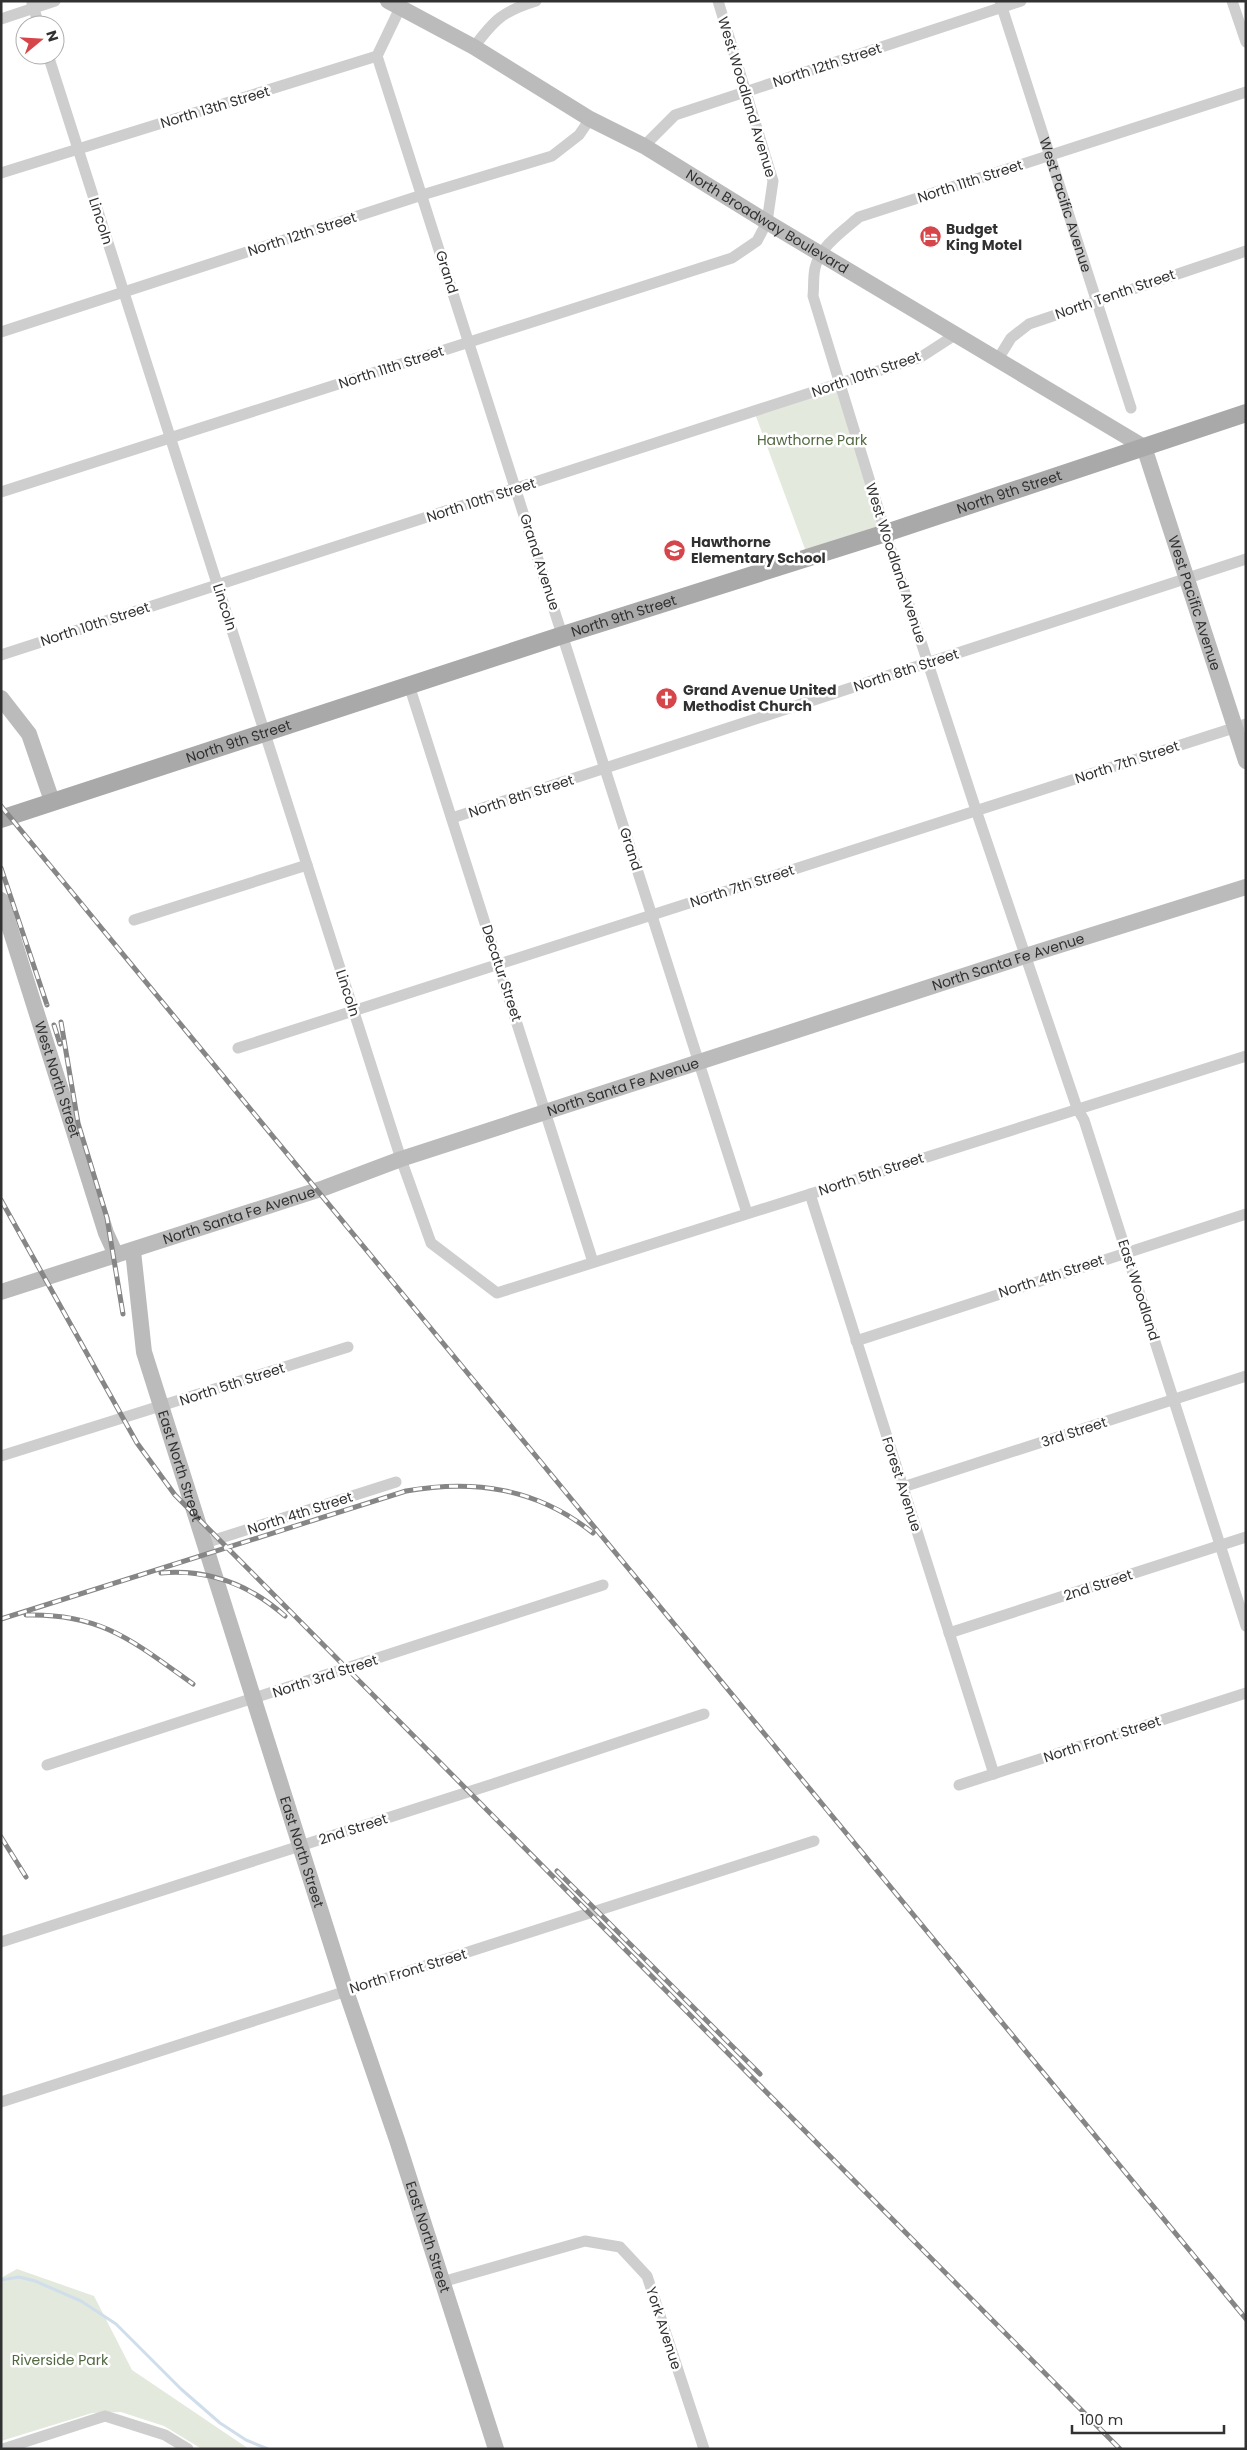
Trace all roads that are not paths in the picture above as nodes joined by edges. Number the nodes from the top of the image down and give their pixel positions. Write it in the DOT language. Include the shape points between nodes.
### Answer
graph roads {
  1 [pos="55,1"];
  2 [pos="536,1"];
  3 [pos="718,1"];
  4 [pos="1021,1"];
  5 [pos="1232,1"];
  6 [pos="1001,4"];
  7 [pos="32,5"];
  8 [pos="394,5"];
  9 [pos="1,19"];
  10 [pos="1246,42"];
  11 [pos="474,46"];
  12 [pos="378,56"];
  13 [pos="51,65"];
  14 [pos="746,91"];
  15 [pos="1246,92"];
  16 [pos="590,119"];
  17 [pos="644,146"];
  18 [pos="78,150"];
  19 [pos="1050,155"];
  20 [pos="1,173"];
  21 [pos="422,194"];
  22 [pos="767,222"];
  23 [pos="1246,251"];
  24 [pos="821,254"];
  25 [pos="124,291"];
  26 [pos="1096,300"];
  27 [pos="1,332"];
  28 [pos="955,335"];
  29 [pos="469,342"];
  30 [pos="998,359"];
  31 [pos="840,383"];
  32 [pos="1132,408"];
  33 [pos="1246,413"];
  34 [pos="170,438"];
  35 [pos="1144,447"];
  36 [pos="516,489"];
  37 [pos="1,492"];
  38 [pos="886,533"];
  39 [pos="1246,559"];
  40 [pos="1186,578"];
  41 [pos="217,584"];
  42 [pos="563,635"];
  43 [pos="1,655"];
  44 [pos="928,663"];
  45 [pos="409,685"];
  46 [pos="1,698"];
  47 [pos="1240,725"];
  48 [pos="264,732"];
  49 [pos="1246,761"];
  50 [pos="606,768"];
  51 [pos="52,801"];
  52 [pos="976,810"];
  53 [pos="1,818"];
  54 [pos="452,818"];
  55 [pos="307,865"];
  56 [pos="1246,887"];
  57 [pos="1,900"];
  58 [pos="652,914"];
  59 [pos="134,920"];
  60 [pos="1025,956"];
  61 [pos="499,964"];
  62 [pos="353,1011"];
  63 [pos="238,1048"];
  64 [pos="1246,1056"];
  65 [pos="699,1063"];
  66 [pos="1077,1108"];
  67 [pos="546,1112"];
  68 [pos="401,1159"];
  69 [pos="810,1194"];
  70 [pos="747,1213"];
  71 [pos="1246,1214"];
  72 [pos="133,1251"];
  73 [pos="1127,1251"];
  74 [pos="116,1255"];
  75 [pos="593,1262"];
  76 [pos="1,1292"];
  77 [pos="497,1293"];
  78 [pos="856,1340"];
  79 [pos="348,1347"];
  80 [pos="1246,1376"];
  81 [pos="1174,1400"];
  82 [pos="161,1406"];
  83 [pos="1,1456"];
  84 [pos="396,1482"];
  85 [pos="903,1487"];
  86 [pos="1246,1537"];
  87 [pos="205,1543"];
  88 [pos="1220,1546"];
  89 [pos="603,1585"];
  90 [pos="1246,1626"];
  91 [pos="949,1634"];
  92 [pos="1246,1693"];
  93 [pos="254,1699"];
  94 [pos="704,1714"];
  95 [pos="47,1765"];
  96 [pos="994,1774"];
  97 [pos="959,1785"];
  98 [pos="814,1841"];
  99 [pos="301,1846"];
  100 [pos="1,1942"];
  101 [pos="346,1991"];
  102 [pos="1,2102"];
  103 [pos="442,2282"];
  104 [pos="3,2449"];
  105 [pos="188,2449"];
  106 [pos="496,2449"];
  107 [pos="704,2449"];
  1 -- 7 [label="street"];
  2 -- 11 [label="street" via="519,6 495,20"];
  3 -- 14 [label="street, West Woodland Avenue"];
  4 -- 6 [label="street, North 12th Street"];
  5 -- 10 [label="street"];
  6 -- 14 [label="street, North 12th Street"];
  6 -- 19 [label="street, West Pacific Avenue"];
  7 -- 9 [label="street"];
  8 -- 11 [label="main road, North Broadway Boulevard"];
  8 -- 12 [label="street"];
  11 -- 16 [label="main road, North Broadway Boulevard"];
  12 -- 18 [label="street, North 13th Street"];
  12 -- 21 [label="street, Grand"];
  13 -- 18 [label="street, Lincoln"];
  14 -- 17 [label="street, North 12th Street" via="675,115"];
  14 -- 22 [label="street, West Woodland Avenue" via="773,181"];
  15 -- 19 [label="street, North 11th Street"];
  16 -- 17 [label="main road, North Broadway Boulevard"];
  16 -- 21 [label="street, North 12th Street" via="579,135 552,156"];
  17 -- 22 [label="main road, North Broadway Boulevard"];
  18 -- 20 [label="street, North 13th Street"];
  18 -- 25 [label="street, Lincoln"];
  19 -- 24 [label="street, North 11th Street" via="859,217"];
  19 -- 26 [label="street, West Pacific Avenue"];
  21 -- 25 [label="street, North 12th Street"];
  21 -- 29 [label="street, Grand"];
  22 -- 24 [label="main road, North Broadway Boulevard"];
  22 -- 29 [label="street, North 11th Street" via="757,241 732,258"];
  23 -- 26 [label="street, North Tenth Street"];
  24 -- 28 [label="main road, North Broadway Boulevard"];
  24 -- 31 [label="street, West Woodland Avenue" via="815,267 813,296"];
  25 -- 27 [label="street, North 12th Street"];
  25 -- 34 [label="street, Lincoln"];
  26 -- 30 [label="street, North Tenth Street" via="1029,324 1011,338"];
  26 -- 32 [label="street, West Pacific Avenue"];
  28 -- 30 [label="main road, North Broadway Boulevard"];
  28 -- 31 [label="street, North 10th Street" via="921,357"];
  29 -- 34 [label="street, North 11th Street"];
  29 -- 36 [label="street, Grand"];
  30 -- 35 [label="main road, North Broadway Boulevard"];
  31 -- 36 [label="street, North 10th Street"];
  31 -- 38 [label="street, West Woodland Avenue"];
  33 -- 35 [label="main road, North 9th Street"];
  34 -- 37 [label="street, North 11th Street"];
  34 -- 41 [label="street, Lincoln"];
  35 -- 38 [label="main road, North 9th Street"];
  35 -- 40 [label="main road, West Pacific Avenue"];
  36 -- 41 [label="street, North 10th Street"];
  36 -- 42 [label="street, Grand Avenue"];
  38 -- 42 [label="main road, North 9th Street"];
  38 -- 44 [label="street, West Woodland Avenue"];
  39 -- 40 [label="street, North 8th Street"];
  40 -- 44 [label="street, North 8th Street"];
  40 -- 47 [label="main road, West Pacific Avenue"];
  41 -- 43 [label="street, North 10th Street"];
  41 -- 48 [label="street, Lincoln"];
  42 -- 45 [label="main road, North 9th Street"];
  42 -- 50 [label="street, Grand"];
  44 -- 50 [label="street, North 8th Street"];
  44 -- 52 [label="street, West Woodland Avenue"];
  45 -- 48 [label="main road, North 9th Street"];
  45 -- 54 [label="street, Decatur Street"];
  46 -- 51 [label="main road" via="29,734"];
  47 -- 49 [label="main road, West Pacific Avenue"];
  47 -- 52 [label="street, North 7th Street"];
  48 -- 51 [label="main road, North 9th Street"];
  48 -- 55 [label="street, Lincoln"];
  50 -- 54 [label="street, North 8th Street"];
  50 -- 58 [label="street, Grand"];
  51 -- 53 [label="main road, North 9th Street"];
  52 -- 58 [label="street, North 7th Street"];
  52 -- 60 [label="street, West Woodland Avenue"];
  54 -- 61 [label="street, Decatur Street"];
  55 -- 59 [label="street"];
  55 -- 62 [label="street, Lincoln"];
  56 -- 60 [label="main road, North Santa Fe Avenue"];
  57 -- 74 [label="main road, West North Street" via="106,1233"];
  58 -- 61 [label="street, North 7th Street"];
  58 -- 65 [label="street, Grand"];
  60 -- 65 [label="main road, North Santa Fe Avenue"];
  60 -- 66 [label="street, East Woodland"];
  61 -- 62 [label="street, North 7th Street"];
  61 -- 67 [label="street, Decatur Street"];
  62 -- 63 [label="street, North 7th Street"];
  62 -- 68 [label="street, Lincoln"];
  64 -- 66 [label="street, North 5th Street"];
  65 -- 67 [label="main road, North Santa Fe Avenue"];
  65 -- 70 [label="street, Grand"];
  66 -- 69 [label="street, North 5th Street"];
  66 -- 73 [label="street, East Woodland" via="1084,1120"];
  67 -- 68 [label="main road, North Santa Fe Avenue"];
  67 -- 75 [label="street, Decatur Street"];
  68 -- 72 [label="main road, North Santa Fe Avenue"];
  68 -- 77 [label="street, Lincoln" via="431,1243"];
  69 -- 70 [label="street, North 5th Street"];
  69 -- 78 [label="street, Forest Avenue"];
  70 -- 75 [label="street, North 5th Street"];
  71 -- 73 [label="street, North 4th Street"];
  72 -- 74 [label="main road, North Santa Fe Avenue"];
  72 -- 82 [label="main road, East North Street" via="144,1352"];
  73 -- 78 [label="street, North 4th Street"];
  73 -- 81 [label="street, East Woodland"];
  74 -- 76 [label="main road, North Santa Fe Avenue"];
  75 -- 77 [label="street, North 5th Street"];
  78 -- 85 [label="street, Forest Avenue"];
  79 -- 82 [label="street, North 5th Street"];
  80 -- 81 [label="street, 3rd Street"];
  81 -- 85 [label="street, 3rd Street"];
  81 -- 88 [label="street, East Woodland"];
  82 -- 83 [label="street, North 5th Street"];
  82 -- 87 [label="main road, East North Street"];
  84 -- 87 [label="street, North 4th Street"];
  85 -- 91 [label="street, Forest Avenue"];
  86 -- 88 [label="street, 2nd Street"];
  87 -- 93 [label="main road, East North Street"];
  88 -- 90 [label="street, East Woodland"];
  88 -- 91 [label="street, 2nd Street"];
  89 -- 93 [label="street, North 3rd Street"];
  91 -- 96 [label="street, Forest Avenue"];
  92 -- 96 [label="street, North Front Street"];
  93 -- 95 [label="street, North 3rd Street"];
  93 -- 99 [label="main road, East North Street"];
  94 -- 99 [label="street, 2nd Street"];
  96 -- 97 [label="street, North Front Street"];
  98 -- 101 [label="street, North Front Street"];
  99 -- 100 [label="street, 2nd Street"];
  99 -- 101 [label="main road, East North Street"];
  101 -- 102 [label="street, North Front Street"];
  101 -- 103 [label="main road, East North Street"];
  103 -- 106 [label="main road, East North Street"];
  103 -- 107 [label="street, York Avenue" via="584,2241 620,2247 647,2276"];
  104 -- 105 [label="street" via="105,2416 164,2436"];
}
